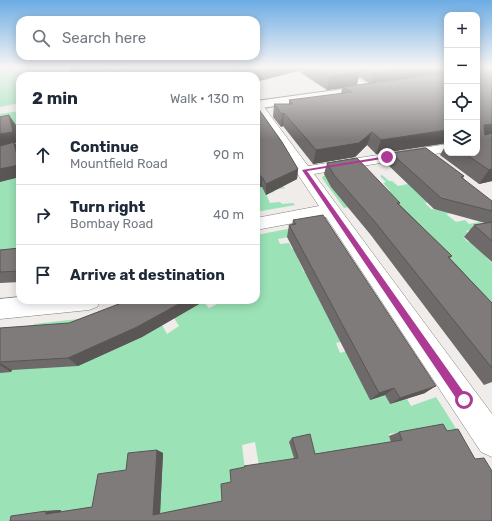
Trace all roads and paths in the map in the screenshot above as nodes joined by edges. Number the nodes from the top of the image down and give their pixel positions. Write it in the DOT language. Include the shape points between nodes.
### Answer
graph roads {
  1 [pos="354,91"];
  2 [pos="260,105"];
  3 [pos="260,109"];
  4 [pos="16,149"];
  5 [pos="444,149"];
  6 [pos="0,152"];
  7 [pos="424,152"];
  8 [pos="440,164"];
  9 [pos="304,170"];
  10 [pos="331,210"];
  11 [pos="260,223"];
  12 [pos="49,304"];
  13 [pos="0,309"];
  14 [pos="492,441"];
  1 -- 2 [label="main road"];
  3 -- 9 [label="street"];
  4 -- 6 [label="main road"];
  5 -- 7 [label="street"];
  7 -- 8 [label="street"];
  7 -- 9 [label="street"];
  9 -- 10 [label="street"];
  10 -- 11 [label="street"];
  10 -- 14 [label="street"];
  12 -- 13 [label="street"];
}
